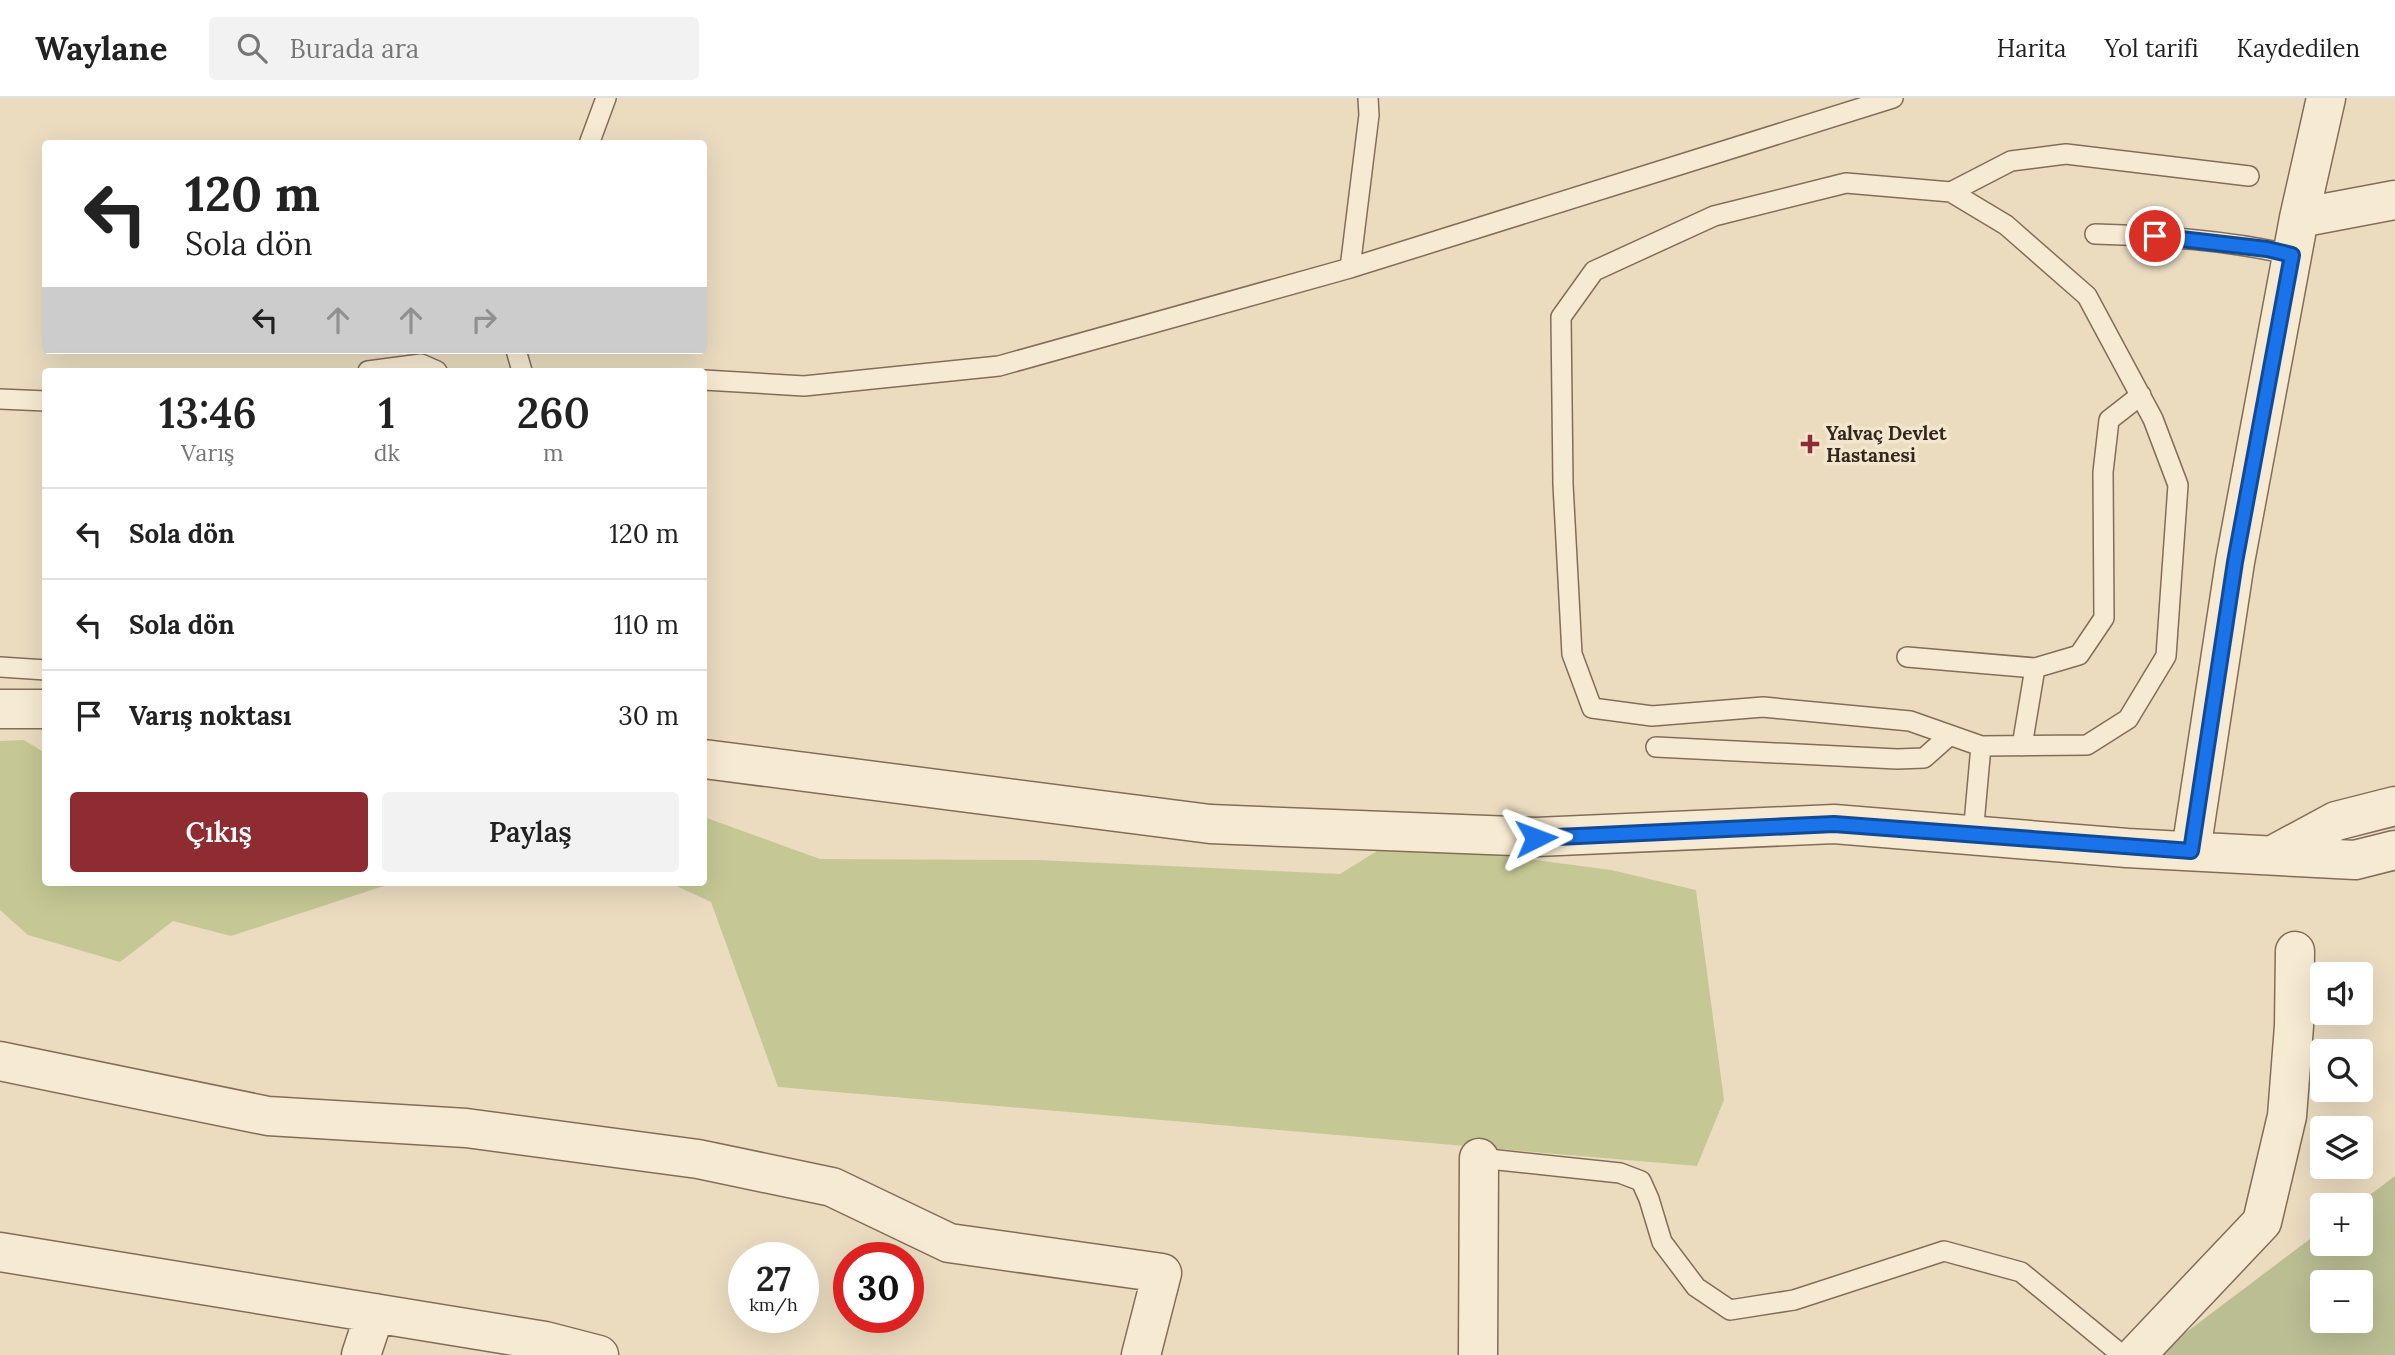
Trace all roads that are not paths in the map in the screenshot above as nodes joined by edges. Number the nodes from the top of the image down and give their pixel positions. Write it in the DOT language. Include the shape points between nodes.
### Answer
graph roads {
  1 [pos="606,98"];
  2 [pos="1368,98"];
  3 [pos="1893,98"];
  4 [pos="2326,98"];
  5 [pos="590,140"];
  6 [pos="2249,176"];
  7 [pos="1951,192"];
  8 [pos="2395,200"];
  9 [pos="2299,218"];
  10 [pos="2095,234"];
  11 [pos="2292,255"];
  12 [pos="1350,268"];
  13 [pos="391,368"];
  14 [pos="430,368"];
  15 [pos="707,380"];
  16 [pos="2141,395"];
  17 [pos="0,399"];
  18 [pos="42,401"];
  19 [pos="1907,657"];
  20 [pos="0,667"];
  21 [pos="2035,668"];
  22 [pos="42,670"];
  23 [pos="0,709"];
  24 [pos="42,709"];
  25 [pos="1950,735"];
  26 [pos="1982,746"];
  27 [pos="2022,746"];
  28 [pos="1656,747"];
  29 [pos="707,759"];
  30 [pos="2395,806"];
  31 [pos="1973,835"];
  32 [pos="2395,850"];
  33 [pos="2191,851"];
  34 [pos="2273,855"];
  35 [pos="2295,951"];
  36 [pos="0,1060"];
  37 [pos="1479,1158"];
  38 [pos="0,1252"];
  39 [pos="375,1313"];
  40 [pos="361,1355"];
  41 [pos="599,1355"];
  42 [pos="1141,1355"];
  43 [pos="1478,1355"];
  44 [pos="2122,1355"];
  45 [pos="2136,1355"];
  1 -- 5 [label="lane"];
  2 -- 12 [label="lane"];
  3 -- 12 [label="lane"];
  4 -- 9 [label="street"];
  6 -- 7 [label="lane" via="2066,155 2011,162"];
  7 -- 16 [label="lane" via="2006,225 2087,296"];
  7 -- 25 [label="lane" via="1846,183 1714,216 1594,271 1561,317 1572,654 1592,708 1652,716 1763,708 1910,721"];
  8 -- 9 [label="street"];
  9 -- 11 [label="street"];
  10 -- 11 [label="lane" via="2155,236"];
  11 -- 33 [label="street" via="2235,562"];
  12 -- 15 [label="lane" via="999,366 804,386"];
  13 -- 14 [label="lane" via="421,364"];
  16 -- 21 [label="lane" via="2109,420 2103,472 2104,618 2079,655"];
  16 -- 27 [label="lane" via="2178,485 2165,656 2128,719 2087,745"];
  17 -- 18 [label="lane"];
  19 -- 21 [label="lane"];
  20 -- 22 [label="lane"];
  21 -- 27 [label="lane"];
  23 -- 24 [label="street"];
  25 -- 26 [label="lane"];
  25 -- 28 [label="lane" via="1924,758"];
  26 -- 27 [label="lane"];
  26 -- 31 [label="lane"];
  29 -- 31 [label="street" via="1210,824 1536,838 1834,824"];
  30 -- 34 [label="street" via="2336,821"];
  31 -- 33 [label="street"];
  32 -- 34 [label="street" via="2356,860"];
  33 -- 34 [label="street"];
  35 -- 45 [label="street" via="2287,1116 2262,1222"];
  36 -- 42 [label="street" via="268,1116 466,1128 698,1159 832,1187 949,1243 1162,1273"];
  37 -- 43 [label="street"];
  37 -- 44 [label="lane" via="1620,1172 1641,1181 1662,1242 1696,1287 1730,1310 1794,1300 1944,1251 2021,1272"];
  38 -- 39 [label="street"];
  39 -- 40 [label="street"];
  39 -- 41 [label="street" via="545,1341"];
}
